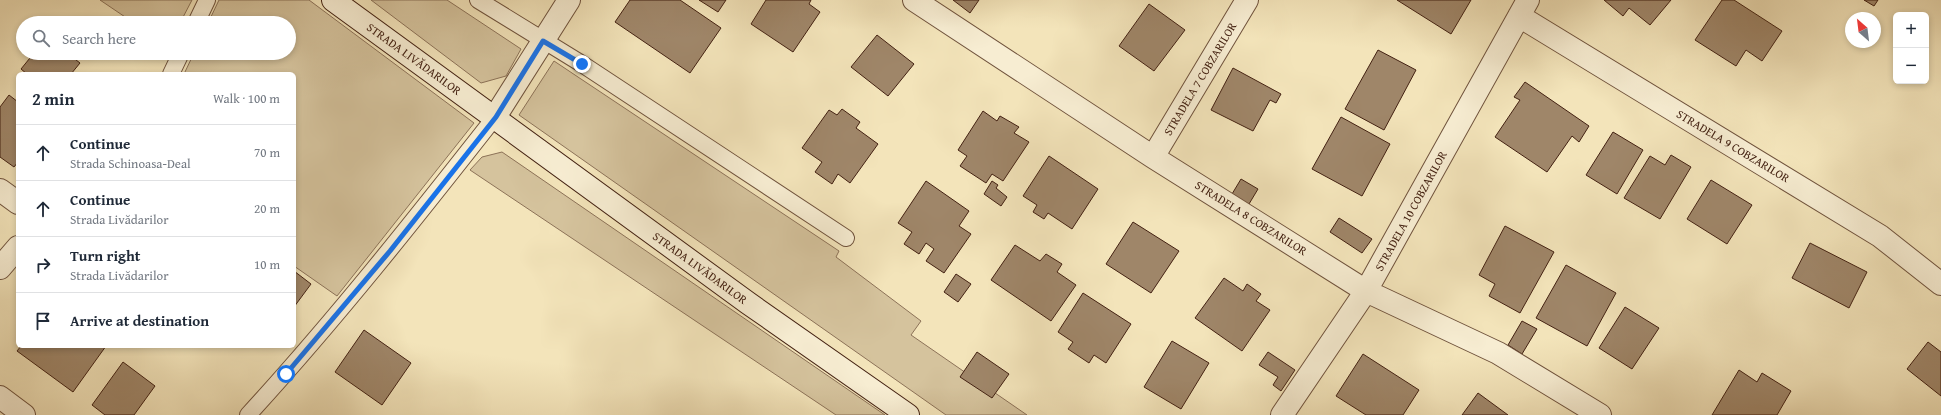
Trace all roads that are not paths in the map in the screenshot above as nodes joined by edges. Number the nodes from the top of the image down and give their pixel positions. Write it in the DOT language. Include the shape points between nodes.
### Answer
graph roads {
  1 [pos="207,0"];
  2 [pos="333,0"];
  3 [pos="478,0"];
  4 [pos="569,0"];
  5 [pos="914,0"];
  6 [pos="1247,0"];
  7 [pos="1524,8"];
  8 [pos="199,16"];
  9 [pos="543,41"];
  10 [pos="178,60"];
  11 [pos="172,72"];
  12 [pos="496,117"];
  13 [pos="1153,157"];
  14 [pos="0,190"];
  15 [pos="16,202"];
  16 [pos="846,238"];
  17 [pos="16,249"];
  18 [pos="0,268"];
  19 [pos="1941,284"];
  20 [pos="1366,291"];
  21 [pos="0,397"];
  22 [pos="24,415"];
  23 [pos="248,415"];
  24 [pos="908,415"];
  25 [pos="1282,415"];
  26 [pos="1600,415"];
  1 -- 8 [label="lane"];
  2 -- 12 [label="street, STRADA LIVĂDARILOR"];
  3 -- 9 [label="lane"];
  4 -- 9 [label="street"];
  5 -- 13 [label="street, STRADELA 8 COBZARILOR"];
  6 -- 13 [label="street, STRADELA 7 COBZARILOR"];
  7 -- 19 [label="street, STRADELA 9 COBZARILOR" via="1880,236"];
  7 -- 20 [label="street, STRADELA 10 COBZARILOR"];
  9 -- 12 [label="street"];
  9 -- 16 [label="lane"];
  10 -- 11 [label="lane"];
  12 -- 23 [label="lane" via="390,251"];
  12 -- 24 [label="street, STRADA LIVĂDARILOR" via="748,303"];
  13 -- 20 [label="street, STRADELA 8 COBZARILOR"];
  14 -- 15 [label="street"];
  17 -- 18 [label="street"];
  20 -- 25 [label="street, STRADELA 10 COBZARILOR"];
  20 -- 26 [label="street, STRADELA 8 COBZARILOR" via="1498,353"];
  21 -- 22 [label="street"];
}
